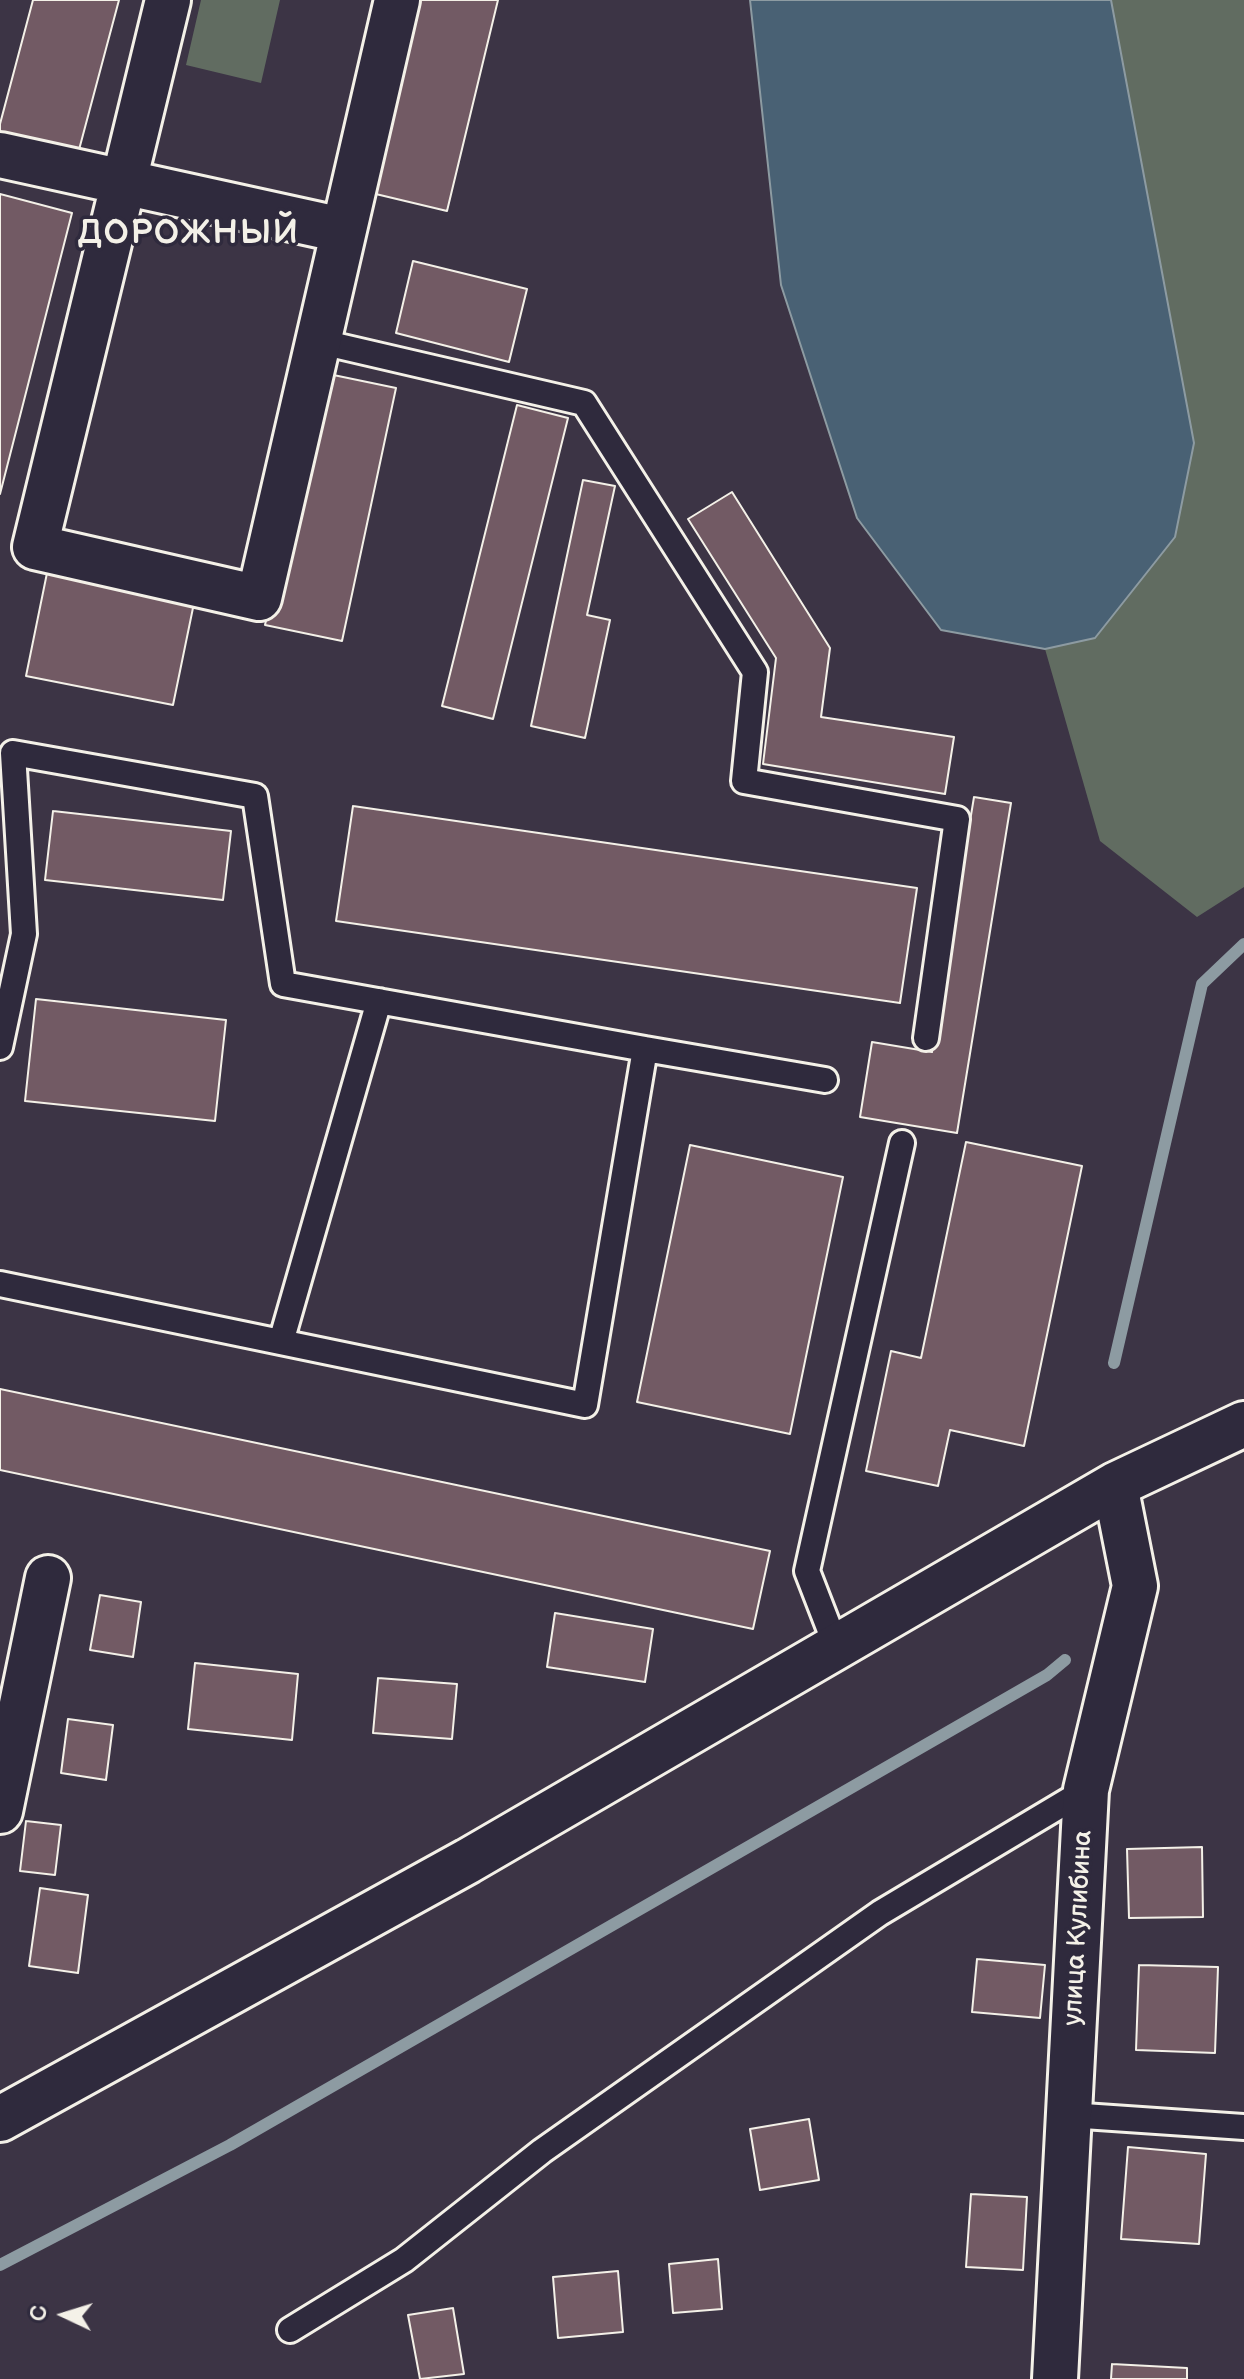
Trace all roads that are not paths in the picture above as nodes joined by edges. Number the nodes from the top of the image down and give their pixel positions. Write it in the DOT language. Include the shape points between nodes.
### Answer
graph roads {
  1 [pos="168,0"];
  2 [pos="397,0"];
  3 [pos="0,155"];
  4 [pos="122,184"];
  5 [pos="342,230"];
  6 [pos="317,341"];
  7 [pos="379,1001"];
  8 [pos="926,1038"];
  9 [pos="0,1047"];
  10 [pos="645,1049"];
  11 [pos="825,1080"];
  12 [pos="902,1143"];
  13 [pos="0,1284"];
  14 [pos="281,1342"];
  15 [pos="1244,1424"];
  16 [pos="1115,1485"];
  17 [pos="48,1578"];
  18 [pos="836,1646"];
  19 [pos="1086,1790"];
  20 [pos="0,1811"];
  21 [pos="1069,2115"];
  22 [pos="0,2119"];
  23 [pos="1244,2127"];
  24 [pos="290,2330"];
  25 [pos="1055,2379"];
  1 -- 4 [label="street"];
  2 -- 5 [label="street"];
  3 -- 4 [label="street"];
  4 -- 5 [label="street"];
  4 -- 6 [label="street" via="35,547 259,598"];
  5 -- 6 [label="street"];
  6 -- 8 [label="lane" via="584,403 755,672 744,781 957,819"];
  7 -- 9 [label="lane" via="283,984 255,796 13,753 24,934"];
  7 -- 10 [label="lane"];
  7 -- 14 [label="lane"];
  10 -- 11 [label="lane"];
  10 -- 14 [label="lane" via="585,1405"];
  12 -- 18 [label="lane" via="807,1571"];
  13 -- 14 [label="lane"];
  15 -- 16 [label="street"];
  16 -- 18 [label="street"];
  16 -- 19 [label="street, улица Кулибина" via="1135,1586"];
  17 -- 20 [label="street"];
  18 -- 22 [label="street" via="468,1861"];
  19 -- 21 [label="street, улица Кулибина"];
  19 -- 24 [label="lane" via="880,1913 542,2151 404,2260"];
  21 -- 23 [label="lane"];
  21 -- 25 [label="street, улица Кулибина"];
}
